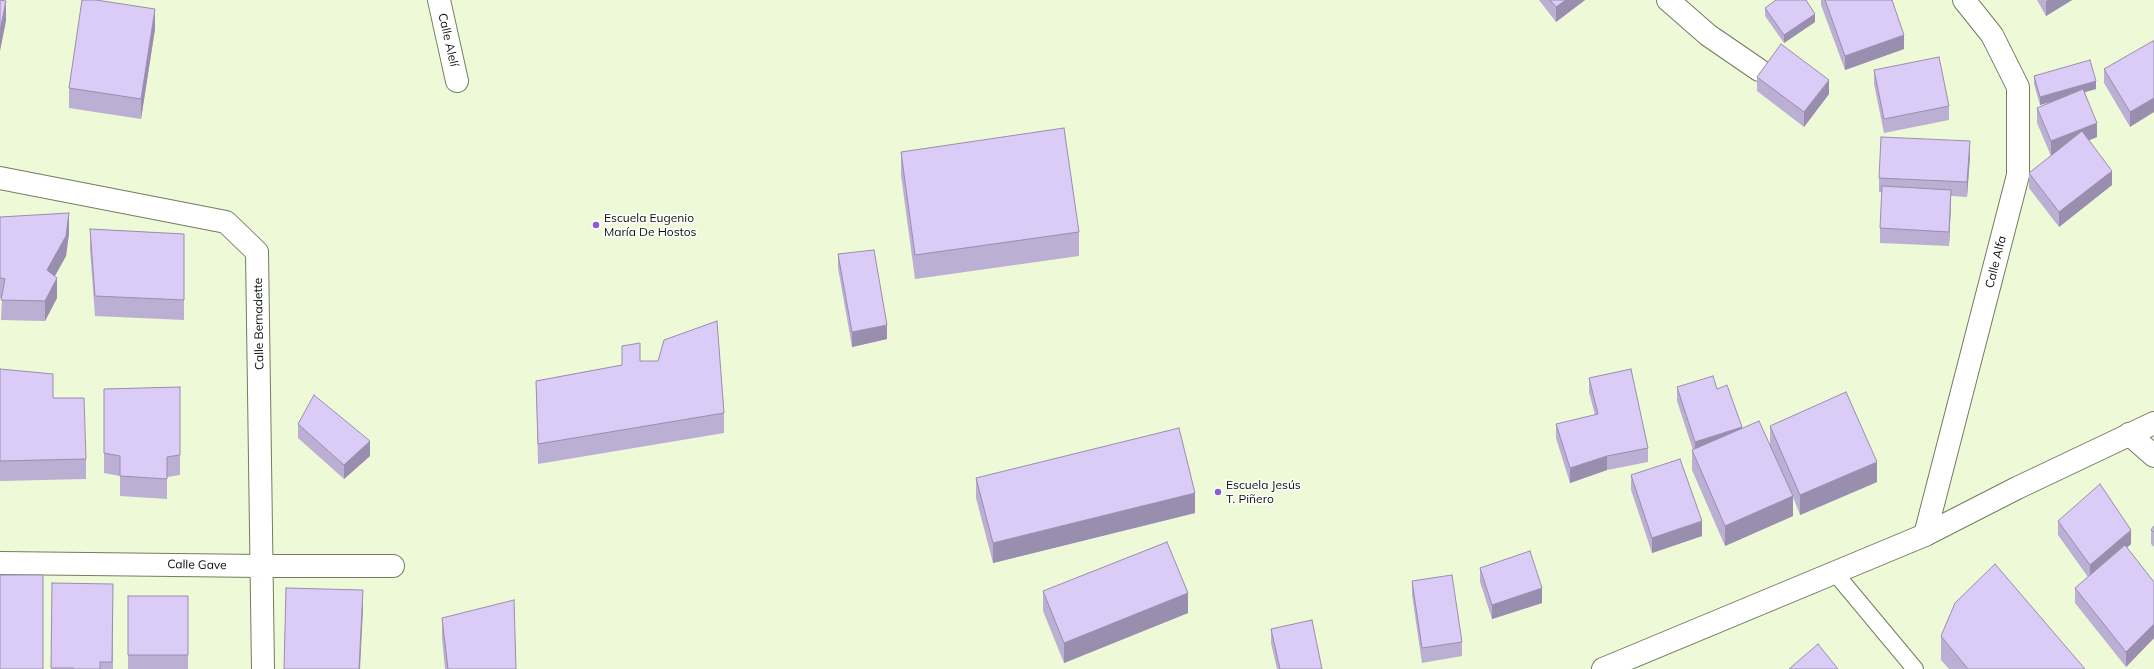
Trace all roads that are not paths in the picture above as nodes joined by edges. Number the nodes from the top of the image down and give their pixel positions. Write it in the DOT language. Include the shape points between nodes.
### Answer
graph roads {
  1 [pos="438,0"];
  2 [pos="1668,0"];
  3 [pos="1964,0"];
  4 [pos="1759,70"];
  5 [pos="457,81"];
  6 [pos="0,178"];
  7 [pos="2154,423"];
  8 [pos="2129,434"];
  9 [pos="2154,456"];
  10 [pos="1925,535"];
  11 [pos="0,563"];
  12 [pos="262,566"];
  13 [pos="393,566"];
  14 [pos="1835,572"];
  15 [pos="263,669"];
  16 [pos="1603,669"];
  17 [pos="1915,669"];
  1 -- 5 [label="street, Calle Alelí"];
  2 -- 4 [label="street" via="1708,35"];
  3 -- 10 [label="street, Calle Alfa" via="1992,35 2018,87 2018,175"];
  6 -- 12 [label="street, Calle Bernadette" via="226,222 257,252"];
  7 -- 8 [label="street"];
  8 -- 9 [label="street"];
  8 -- 10 [label="street"];
  10 -- 14 [label="street"];
  11 -- 12 [label="street, Calle Gave"];
  12 -- 13 [label="street, Calle Gave"];
  12 -- 15 [label="street, Calle Bernadette"];
  14 -- 16 [label="street"];
  14 -- 17 [label="lane"];
}
